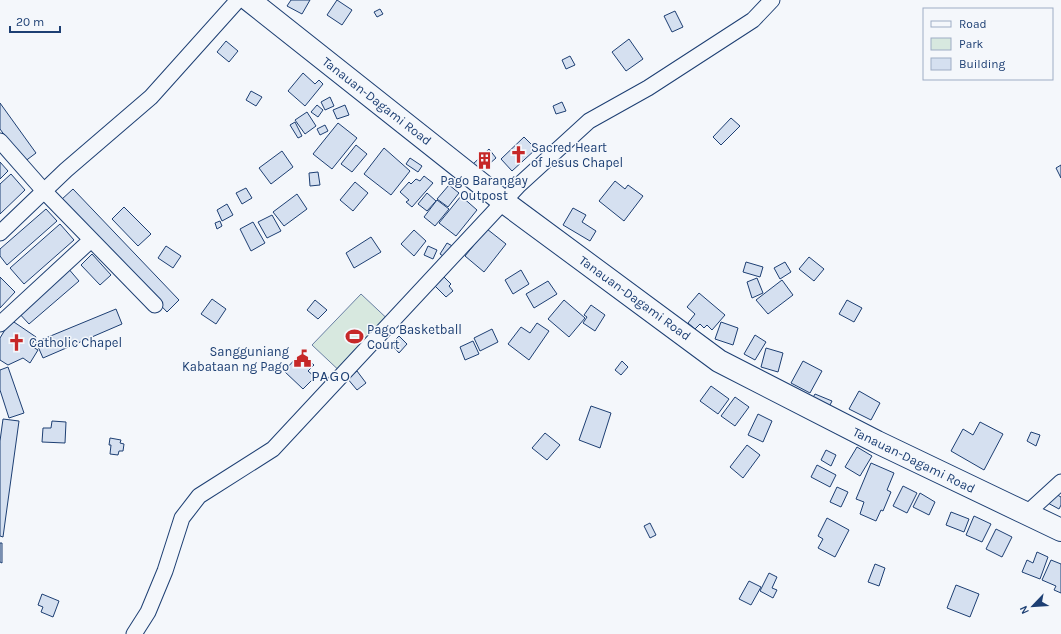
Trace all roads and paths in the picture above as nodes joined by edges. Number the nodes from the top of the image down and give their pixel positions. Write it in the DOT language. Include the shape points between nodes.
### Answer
graph roads {
  1 [pos="238,0"];
  2 [pos="250,0"];
  3 [pos="772,0"];
  4 [pos="0,143"];
  5 [pos="44,191"];
  6 [pos="504,202"];
  7 [pos="0,233"];
  8 [pos="90,240"];
  9 [pos="155,305"];
  10 [pos="0,324"];
  11 [pos="1061,482"];
  12 [pos="1026,514"];
  13 [pos="1061,530"];
  14 [pos="134,634"];
  1 -- 5 [label="street" via="151,97"];
  2 -- 6 [label="main road, Tanauan-Dagami Road"];
  3 -- 6 [label="street" via="753,20 648,88 589,121"];
  4 -- 5 [label="street"];
  5 -- 7 [label="street"];
  5 -- 8 [label="street"];
  6 -- 12 [label="main road, Tanauan-Dagami Road" via="720,361 877,442"];
  6 -- 14 [label="street" via="273,449 199,496 182,518 165,571 148,612"];
  8 -- 9 [label="street"];
  8 -- 10 [label="street"];
  11 -- 12 [label="street"];
  12 -- 13 [label="main road, Tanauan-Dagami Road"];
}
